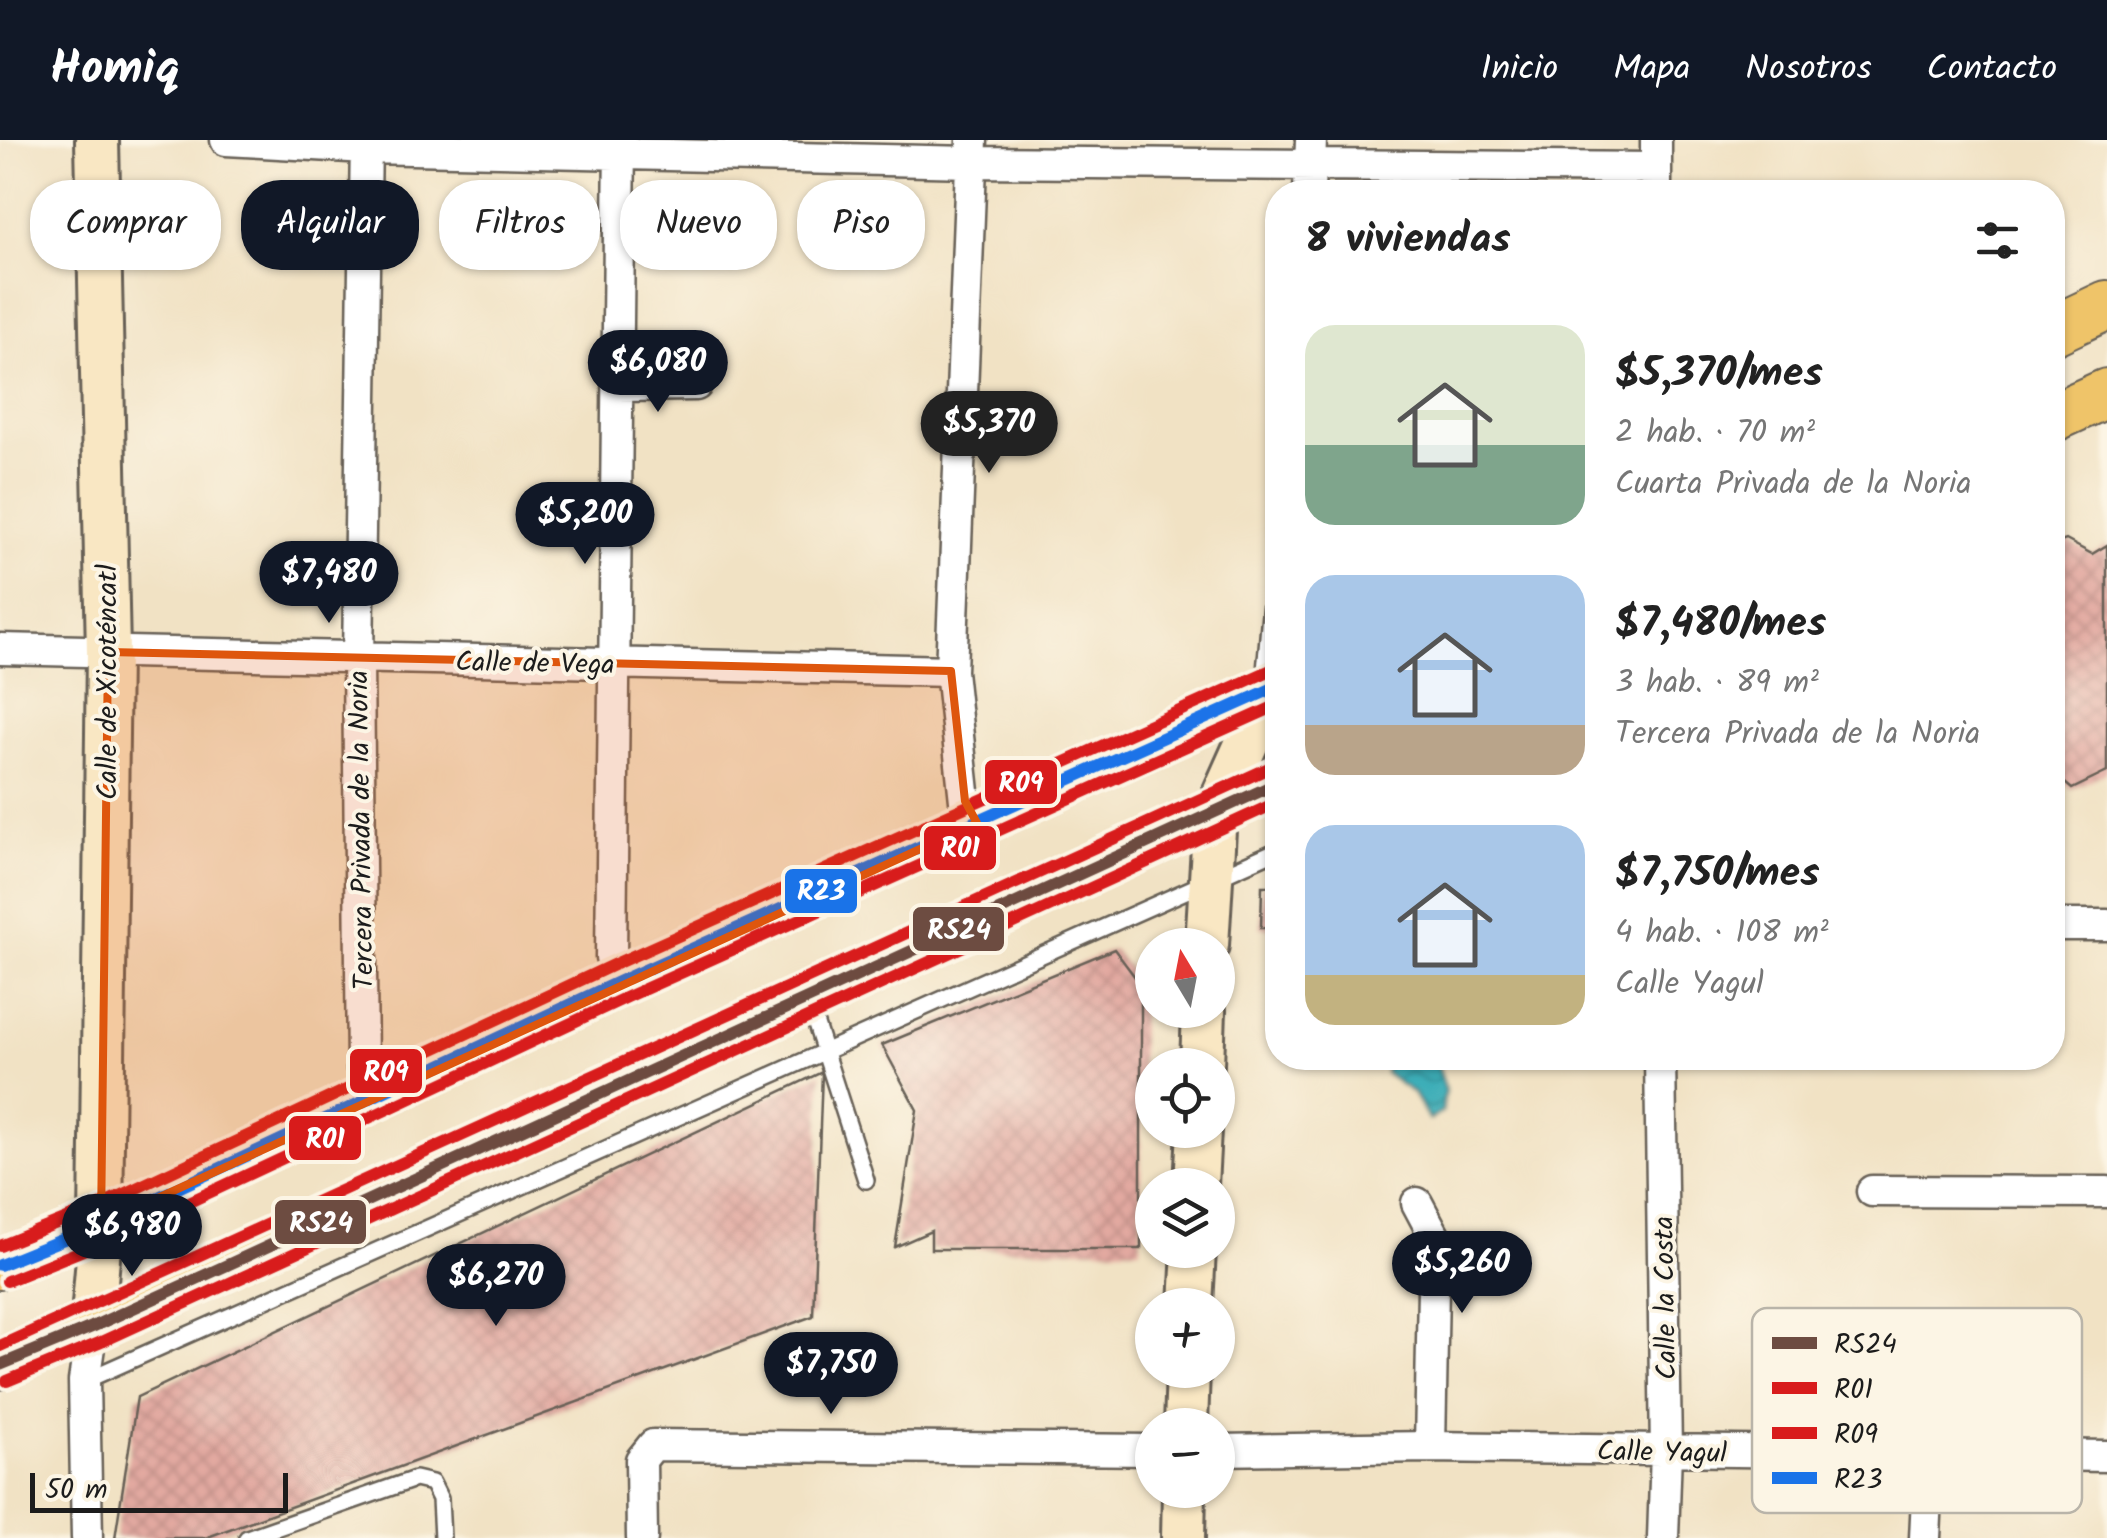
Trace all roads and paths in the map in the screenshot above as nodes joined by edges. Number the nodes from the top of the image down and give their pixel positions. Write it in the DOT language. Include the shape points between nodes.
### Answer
graph roads {
  1 [pos="97,140"];
  2 [pos="226,140"];
  3 [pos="367,144"];
  4 [pos="621,147"];
  5 [pos="972,151"];
  6 [pos="1310,167"];
  7 [pos="1656,167"];
  8 [pos="2107,305"];
  9 [pos="2065,324"];
  10 [pos="696,385"];
  11 [pos="618,386"];
  12 [pos="2107,393"];
  13 [pos="2065,413"];
  14 [pos="0,649"];
  15 [pos="108,652"];
  16 [pos="358,659"];
  17 [pos="613,663"];
  18 [pos="951,671"];
  19 [pos="1265,691"];
  20 [pos="1265,706"];
  21 [pos="1265,789"];
  22 [pos="1215,814"];
  23 [pos="976,823"];
  24 [pos="1265,856"];
  25 [pos="1210,881"];
  26 [pos="2065,926"];
  27 [pos="2107,926"];
  28 [pos="1208,928"];
  29 [pos="620,981"];
  30 [pos="807,996"];
  31 [pos="827,1047"];
  32 [pos="1660,1070"];
  33 [pos="374,1098"];
  34 [pos="458,1160"];
  35 [pos="866,1180"];
  36 [pos="1872,1191"];
  37 [pos="2107,1192"];
  38 [pos="481,1201"];
  39 [pos="1417,1203"];
  40 [pos="100,1224"];
  41 [pos="0,1266"];
  42 [pos="92,1328"];
  43 [pos="0,1365"];
  44 [pos="84,1381"];
  45 [pos="1430,1447"];
  46 [pos="1135,1450"];
  47 [pos="1235,1450"];
  48 [pos="1666,1450"];
  49 [pos="1752,1452"];
  50 [pos="2082,1456"];
  51 [pos="2107,1456"];
  52 [pos="1183,1508"];
  53 [pos="1926,1513"];
  54 [pos="87,1538"];
  55 [pos="247,1538"];
  56 [pos="442,1538"];
  57 [pos="642,1538"];
  58 [pos="1182,1538"];
  59 [pos="1662,1538"];
  60 [pos="1925,1538"];
  1 -- 15 [label="main road, Calle de Xicoténcatl"];
  2 -- 3 [label="street"];
  3 -- 4 [label="street"];
  3 -- 16 [label="street, Tercera Privada de la Noria"];
  4 -- 5 [label="street"];
  4 -- 11 [label="street"];
  5 -- 6 [label="street"];
  5 -- 18 [label="street"];
  6 -- 7 [label="street"];
  8 -- 9 [label="main road"];
  10 -- 11 [label="street"];
  11 -- 17 [label="street"];
  12 -- 13 [label="main road"];
  14 -- 15 [label="street, Calle de Vega"];
  15 -- 16 [label="street, Calle de Vega"];
  15 -- 40 [label="main road, Calle de Xicoténcatl"];
  16 -- 17 [label="street, Calle de Vega"];
  16 -- 33 [label="street, Tercera Privada de la Noria" via="362,1069"];
  17 -- 18 [label="street, Calle de Vega"];
  17 -- 29 [label="street" via="612,958"];
  18 -- 23 [label="street" via="966,801"];
  19 -- 23 [label="main road"];
  20 -- 22 [label="main road"];
  21 -- 22 [label="main road"];
  22 -- 25 [label="main road"];
  22 -- 30 [label="main road"];
  23 -- 29 [label="main road"];
  24 -- 25 [label="lane"];
  25 -- 28 [label="main road"];
  25 -- 31 [label="lane"];
  26 -- 27 [label="street"];
  29 -- 33 [label="main road"];
  30 -- 31 [label="lane"];
  30 -- 34 [label="main road"];
  31 -- 35 [label="lane"];
  31 -- 38 [label="lane"];
  32 -- 48 [label="street, Calle la Costa"];
  33 -- 40 [label="main road"];
  34 -- 38 [label="lane"];
  34 -- 42 [label="main road"];
  36 -- 37 [label="street"];
  38 -- 44 [label="lane"];
  39 -- 45 [label="street" via="1434,1235"];
  40 -- 41 [label="main road"];
  40 -- 42 [label="main road, Calle de Xicoténcatl"];
  42 -- 43 [label="main road"];
  42 -- 44 [label="street"];
  44 -- 54 [label="street"];
  45 -- 47 [label="street, Calle Yagul"];
  45 -- 48 [label="street, Calle Yagul"];
  46 -- 57 [label="street" via="653,1446 641,1460"];
  48 -- 49 [label="street, Calle Yagul"];
  48 -- 59 [label="street, Calle la Costa"];
  50 -- 51 [label="street, Calle Yagul"];
  52 -- 58 [label="main road"];
  53 -- 60 [label="street"];
  55 -- 56 [label="lane" via="414,1479 432,1482"];
}
